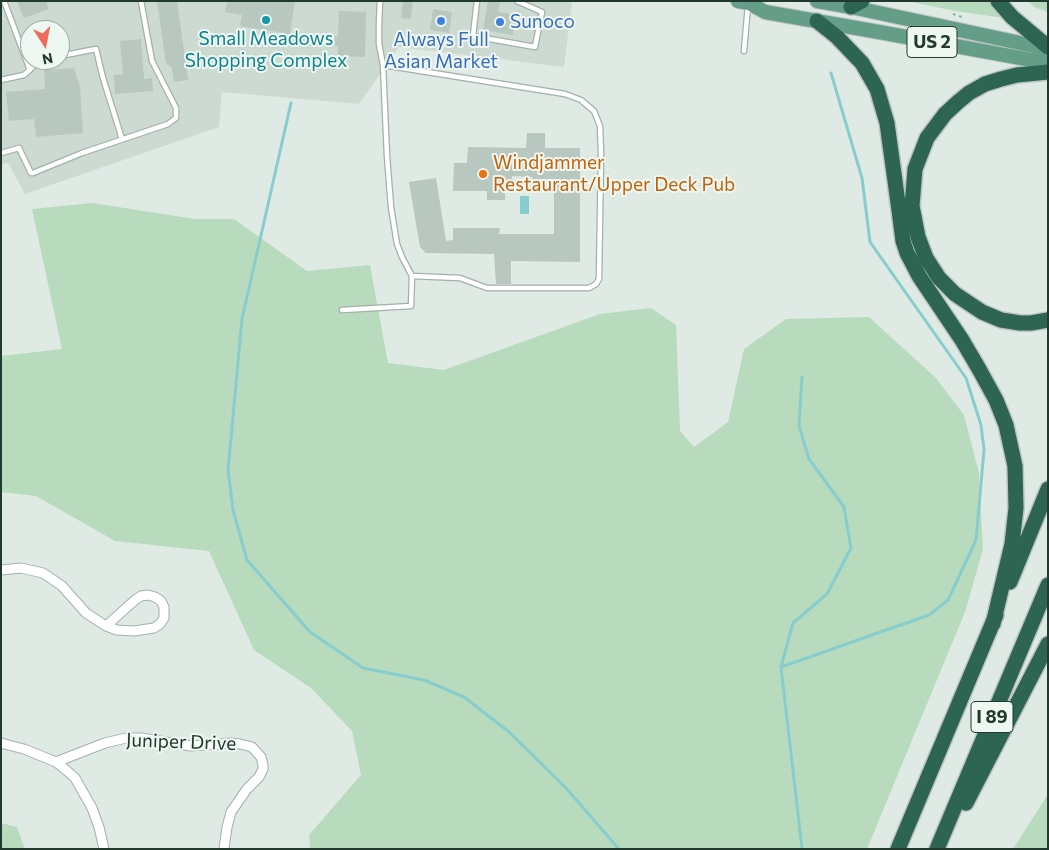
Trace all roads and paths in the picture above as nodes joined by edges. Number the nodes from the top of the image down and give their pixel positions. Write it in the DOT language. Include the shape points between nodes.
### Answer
graph roads {
  1 [pos="4,1"];
  2 [pos="141,1"];
  3 [pos="380,1"];
  4 [pos="477,1"];
  5 [pos="517,1"];
  6 [pos="817,1"];
  7 [pos="998,1"];
  8 [pos="746,2"];
  9 [pos="857,4"];
  10 [pos="953,14"];
  11 [pos="964,18"];
  12 [pos="817,21"];
  13 [pos="20,43"];
  14 [pos="1048,48"];
  15 [pos="744,51"];
  16 [pos="70,54"];
  17 [pos="1048,63"];
  18 [pos="383,65"];
  19 [pos="30,70"];
  20 [pos="1048,72"];
  21 [pos="1,80"];
  22 [pos="122,139"];
  23 [pos="1,153"];
  24 [pos="412,276"];
  25 [pos="342,310"];
  26 [pos="1048,320"];
  27 [pos="1048,489"];
  28 [pos="1,570"];
  29 [pos="1048,586"];
  30 [pos="993,624"];
  31 [pos="106,626"];
  32 [pos="1048,644"];
  33 [pos="1,743"];
  34 [pos="56,762"];
  35 [pos="104,849"];
  36 [pos="224,849"];
  37 [pos="898,849"];
  38 [pos="937,849"];
  39 [pos="942,849"];
  1 -- 13 [label="lane"];
  2 -- 22 [label="lane" via="152,61 176,108 176,118 168,124"];
  3 -- 18 [label="lane"];
  4 -- 5 [label="lane" via="473,36 535,47 542,12"];
  6 -- 9 [label="main road, US 2"];
  7 -- 14 [label="highway"];
  8 -- 12 [label="main road, US 2" via="765,12"];
  8 -- 15 [label="lane"];
  9 -- 14 [label="main road, US 2"];
  10 -- 11 [label="path"];
  12 -- 17 [label="main road, US 2"];
  12 -- 30 [label="highway" via="862,63 878,89 887,122 907,253 979,369 1006,425 1015,466 1016,508 1012,544"];
  16 -- 22 [label="lane" via="96,49"];
  18 -- 24 [label="lane" via="391,207 397,244"];
  18 -- 24 [label="lane" via="565,94 581,100 594,111 600,126 600,269 596,284 589,288 487,288 460,278"];
  19 -- 21 [label="lane" via="21,76"];
  20 -- 26 [label="highway" via="1017,75 985,84 945,114 927,138 915,169 912,206 926,258 955,294 977,310 1001,320 1031,324"];
  22 -- 23 [label="lane" via="33,173 20,148"];
  24 -- 25 [label="lane" via="411,306"];
  27 -- 30 [label="highway, I 89"];
  28 -- 31 [label="street" via="22,568 43,573 62,586 86,613"];
  29 -- 38 [label="highway, I 89"];
  30 -- 37 [label="highway, I 89"];
  31 -- 31 [label="street" via="130,632 154,628 164,618 164,607 155,597 141,596"];
  32 -- 39 [label="highway"];
  33 -- 34 [label="street"];
  34 -- 35 [label="street" via="81,788 96,818"];
  34 -- 36 [label="street, Juniper Drive" via="126,738 190,746 240,744 252,747 261,757 262,769 232,812 226,827"];
}
